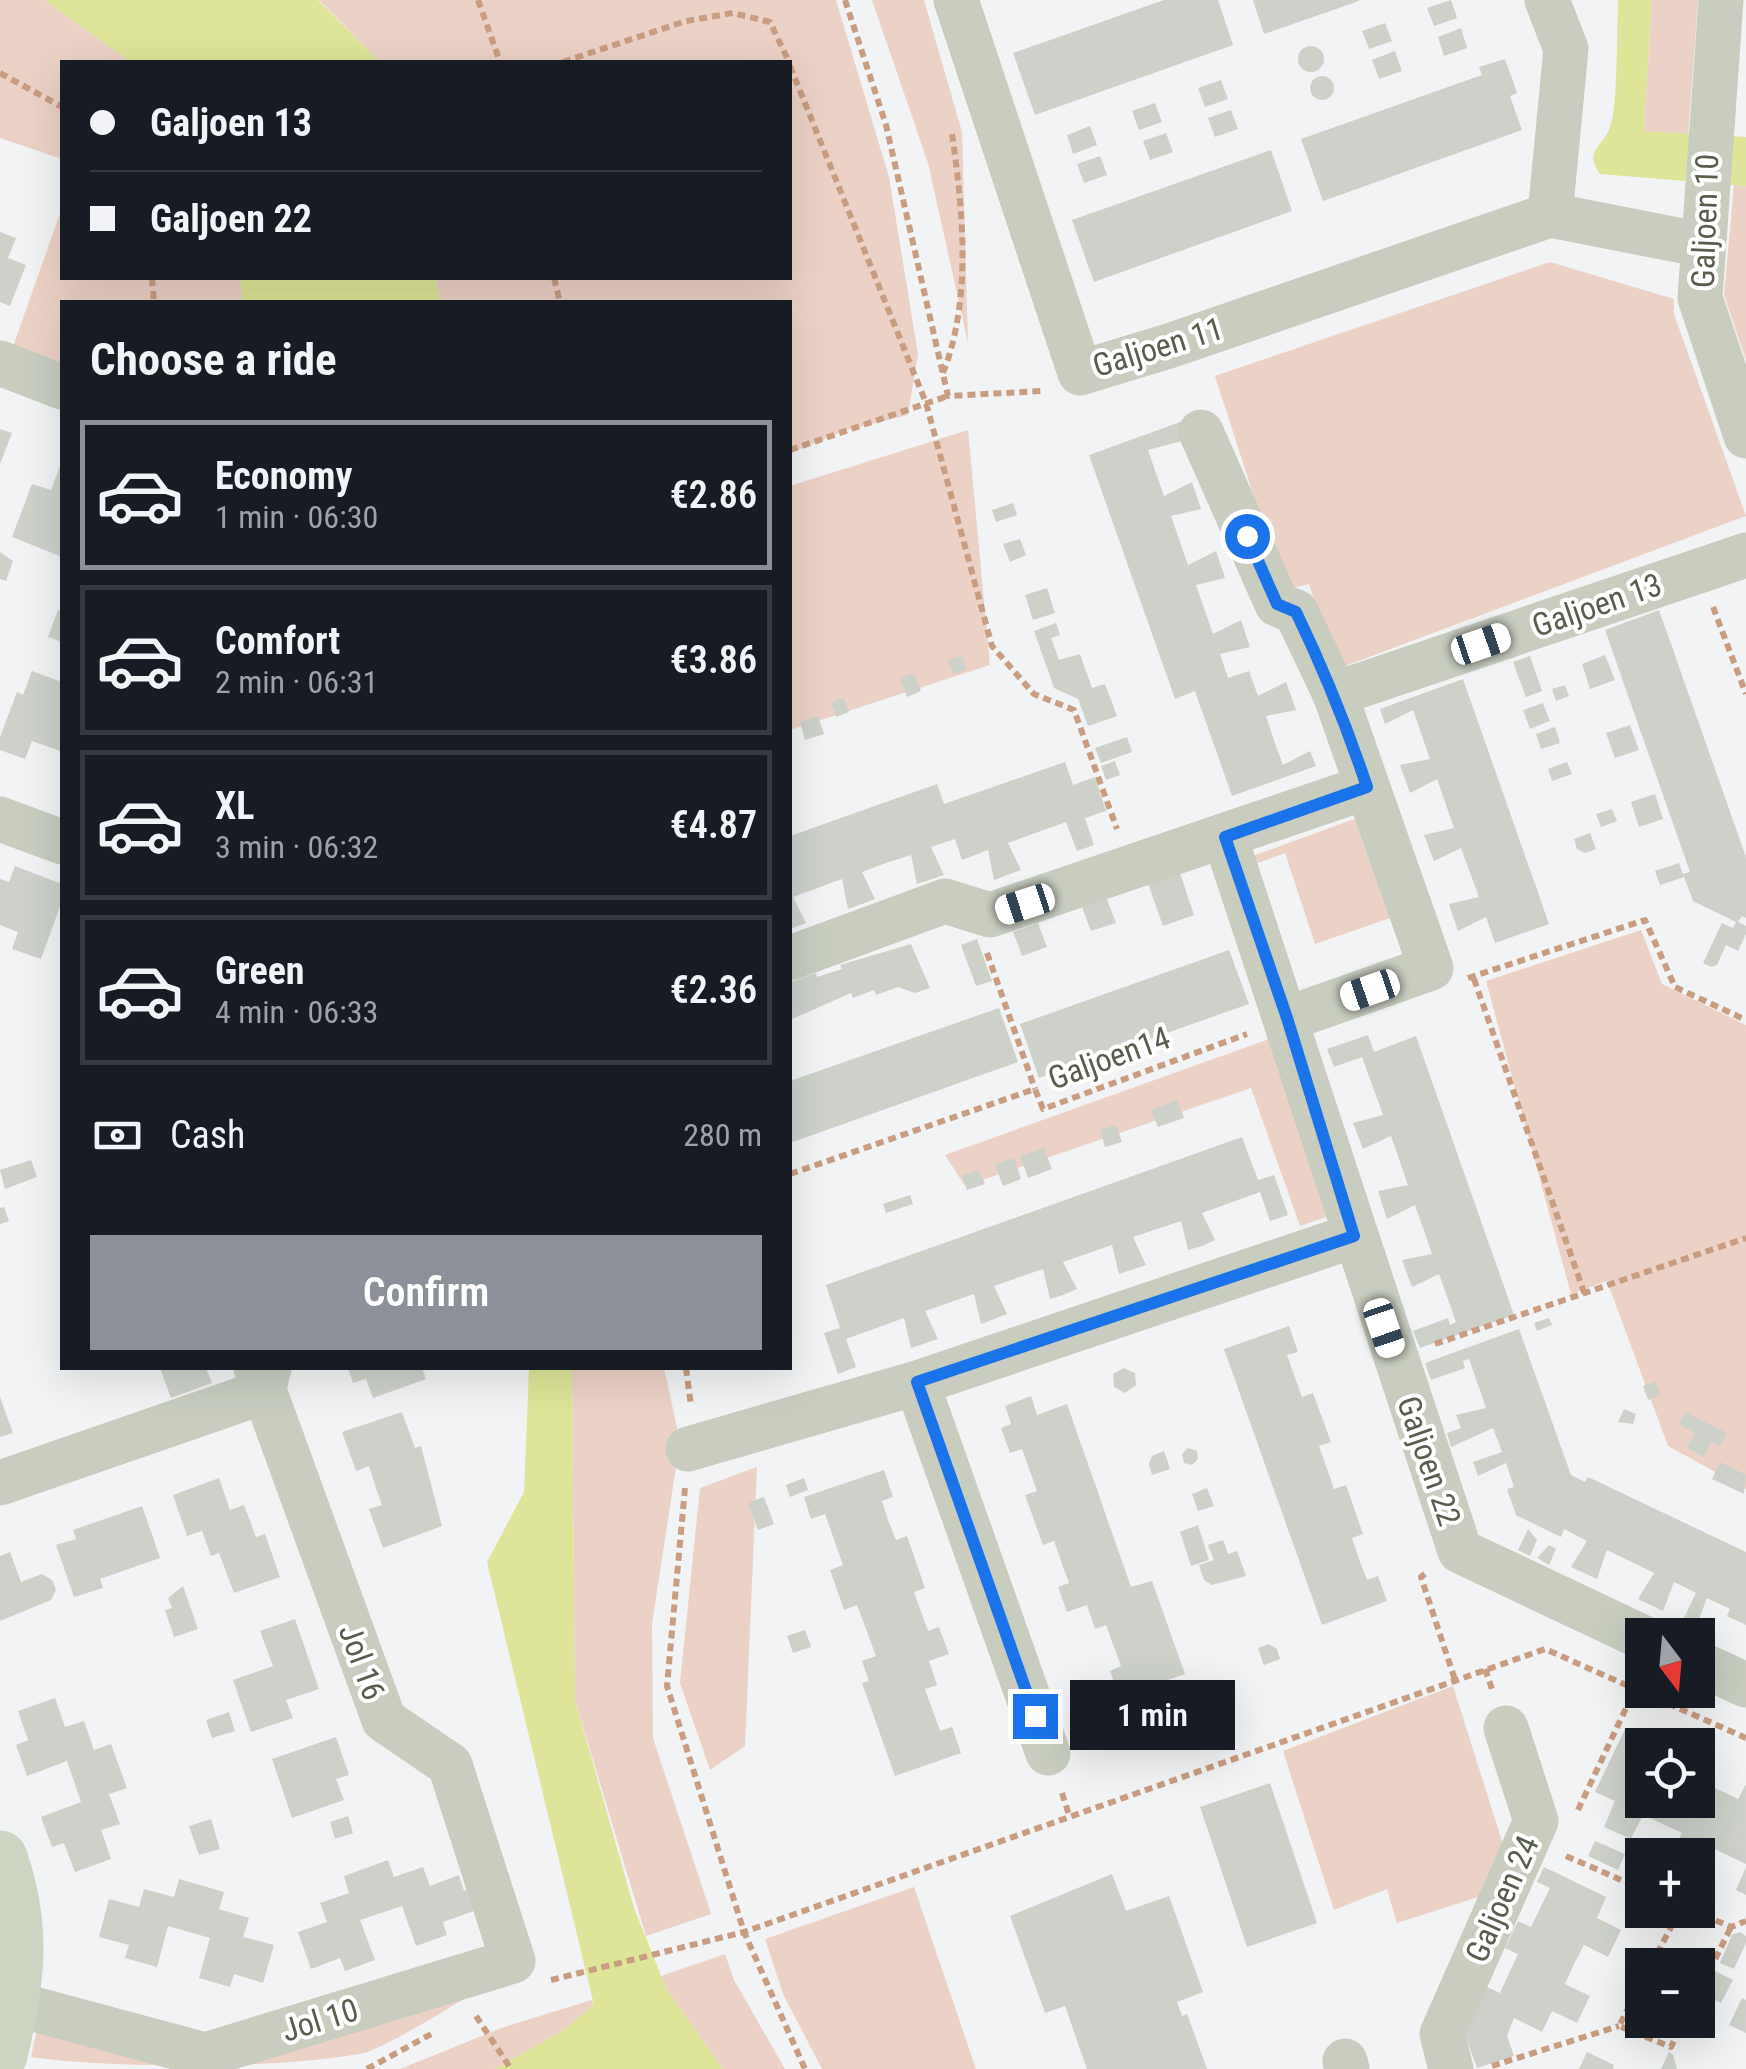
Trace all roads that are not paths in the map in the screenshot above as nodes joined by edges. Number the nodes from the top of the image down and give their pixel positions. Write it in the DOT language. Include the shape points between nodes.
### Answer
graph roads {
  1 [pos="956,0"];
  2 [pos="1547,0"];
  3 [pos="1721,0"];
  4 [pos="1550,214"];
  5 [pos="1703,245"];
  6 [pos="0,364"];
  7 [pos="60,387"];
  8 [pos="1202,432"];
  9 [pos="1746,436"];
  10 [pos="1746,555"];
  11 [pos="1335,694"];
  12 [pos="1367,787"];
  13 [pos="0,819"];
  14 [pos="1225,837"];
  15 [pos="60,841"];
  16 [pos="792,957"];
  17 [pos="1298,1015"];
  18 [pos="1354,1236"];
  19 [pos="263,1376"];
  20 [pos="917,1382"];
  21 [pos="688,1449"];
  22 [pos="0,1483"];
  23 [pos="1625,1629"];
  24 [pos="1715,1670"];
  25 [pos="1746,1685"];
  26 [pos="1506,1728"];
  27 [pos="1048,1753"];
  28 [pos="0,1858"];
  29 [pos="513,1961"];
  30 [pos="4,2019"];
  31 [pos="1452,2069"];
  1 -- 4 [label="street, Galjoen 11" via="1080,373"];
  2 -- 4 [label="street" via="1566,49"];
  3 -- 5 [label="street, Galjoen 10"];
  4 -- 5 [label="street"];
  5 -- 9 [label="street, Galjoen 10" via="1700,298"];
  6 -- 7 [label="street"];
  8 -- 11 [label="street" via="1277,604 1296,612"];
  10 -- 11 [label="street, Galjoen 13"];
  11 -- 12 [label="street"];
  12 -- 14 [label="street"];
  12 -- 17 [label="street" via="1452,974"];
  13 -- 15 [label="street"];
  14 -- 16 [label="street" via="990,916 945,900"];
  14 -- 17 [label="street, Galjoen 22"];
  17 -- 18 [label="street, Galjoen 22"];
  18 -- 20 [label="street"];
  18 -- 23 [label="street, Galjoen 22" via="1460,1551"];
  19 -- 22 [label="street, Jol 16"];
  19 -- 29 [label="street, Jol 16" via="384,1720 450,1765"];
  20 -- 21 [label="street"];
  20 -- 27 [label="street"];
  24 -- 25 [label="street"];
  26 -- 31 [label="street, Galjoen 24" via="1543,1846 1442,2034"];
  28 -- 30 [label="street, Jol 10" via="15,1902 18,1968"];
  29 -- 30 [label="street, Jol 10" via="205,2055"];
}
